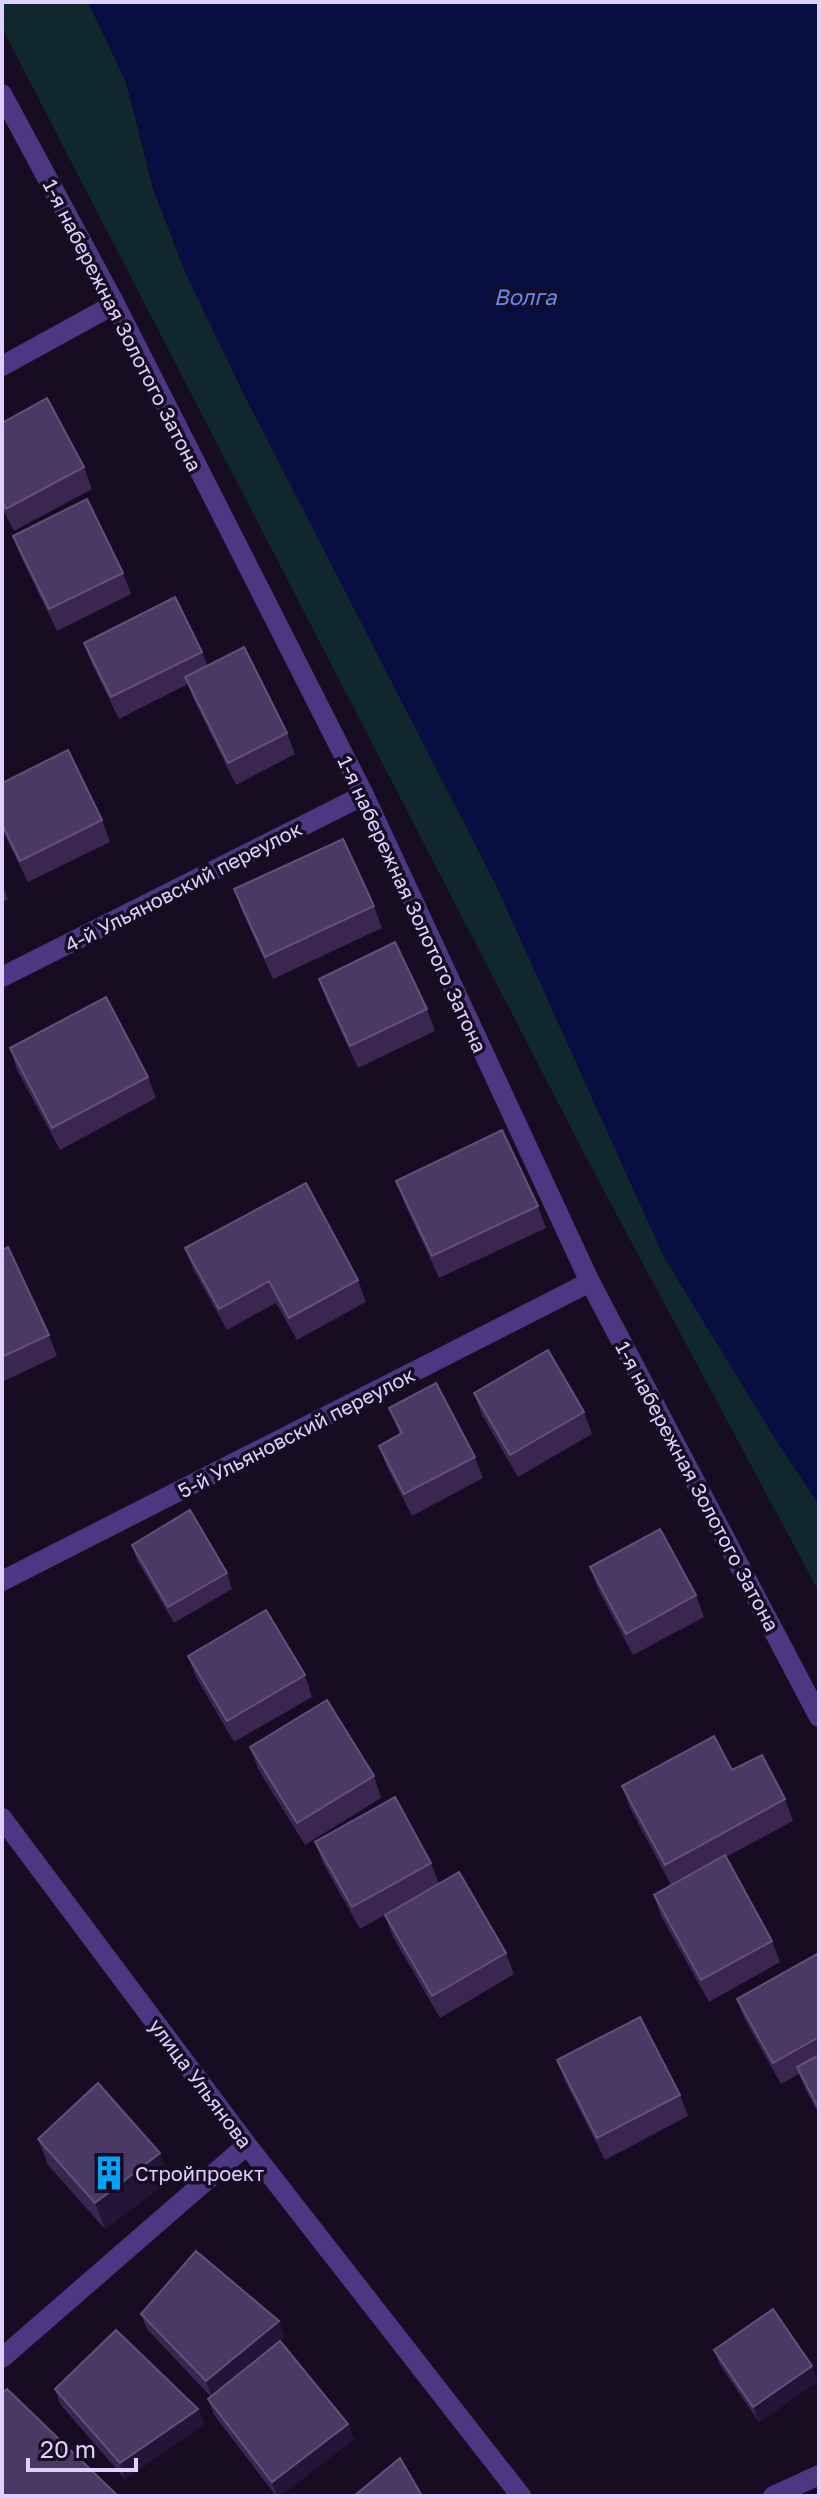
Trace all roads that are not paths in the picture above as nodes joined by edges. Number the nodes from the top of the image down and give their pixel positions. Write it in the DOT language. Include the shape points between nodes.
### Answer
graph roads {
  1 [pos="2,94"];
  2 [pos="115,304"];
  3 [pos="2,366"];
  4 [pos="364,795"];
  5 [pos="2,977"];
  6 [pos="590,1282"];
  7 [pos="2,1581"];
  8 [pos="819,1717"];
  9 [pos="2,1818"];
  10 [pos="247,2145"];
  11 [pos="2,2358"];
  12 [pos="819,2475"];
  13 [pos="521,2496"];
  14 [pos="773,2496"];
  1 -- 2 [label="street, 1-я набережная Золотого Затона"];
  2 -- 3 [label="street"];
  2 -- 4 [label="street, 1-я набережная Золотого Затона"];
  4 -- 5 [label="street, 4-й Ульяновский переулок"];
  4 -- 6 [label="street, 1-я набережная Золотого Затона"];
  6 -- 7 [label="street, 5-й Ульяновский переулок"];
  6 -- 8 [label="street, 1-я набережная Золотого Затона"];
  9 -- 10 [label="street, улица Ульянова"];
  10 -- 11 [label="street"];
  10 -- 13 [label="street, улица Ульянова"];
  12 -- 14 [label="street"];
}
